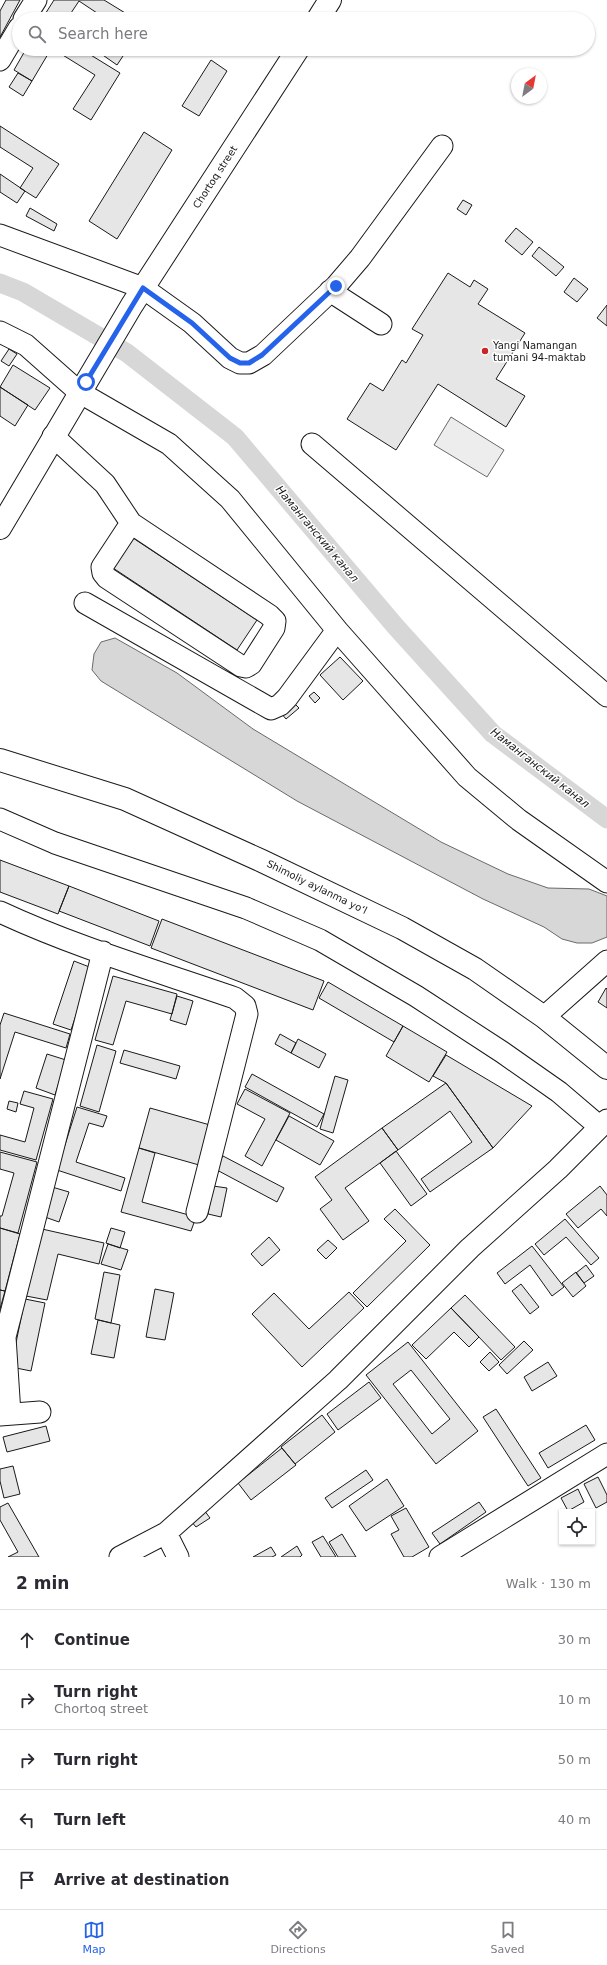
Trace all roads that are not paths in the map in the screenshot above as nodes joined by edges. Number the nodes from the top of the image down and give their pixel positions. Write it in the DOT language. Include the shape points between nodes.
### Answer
graph roads {
  1 [pos="36,0"];
  2 [pos="330,0"];
  3 [pos="28,12"];
  4 [pos="322,12"];
  5 [pos="12,40"];
  6 [pos="293,56"];
  7 [pos="0,60"];
  8 [pos="442,146"];
  9 [pos="0,235"];
  10 [pos="330,291"];
  11 [pos="138,296"];
  12 [pos="381,324"];
  13 [pos="0,332"];
  14 [pos="83,387"];
  15 [pos="54,436"];
  16 [pos="312,444"];
  17 [pos="131,523"];
  18 [pos="0,528"];
  19 [pos="85,603"];
  20 [pos="336,630"];
  21 [pos="607,696"];
  22 [pos="0,760"];
  23 [pos="0,819"];
  24 [pos="607,882"];
  25 [pos="0,912"];
  26 [pos="103,952"];
  27 [pos="607,962"];
  28 [pos="544,1017"];
  29 [pos="607,1068"];
  30 [pos="604,1124"];
  31 [pos="197,1212"];
  32 [pos="40,1412"];
  33 [pos="5,1415"];
  34 [pos="607,1454"];
  35 [pos="166,1533"];
  36 [pos="120,1557"];
  37 [pos="178,1557"];
  38 [pos="440,1557"];
  1 -- 3 [label="street"];
  2 -- 4 [label="main road"];
  5 -- 7 [label="street"];
  6 -- 11 [label="main road, Chortoq street"];
  8 -- 10 [label="street" via="360,258"];
  9 -- 11 [label="street"];
  10 -- 11 [label="street" via="262,355 249,363 240,363 230,358 192,323"];
  10 -- 12 [label="street"];
  11 -- 14 [label="main road, Chortoq street"];
  13 -- 14 [label="street" via="26,345"];
  14 -- 15 [label="main road, Chortoq street"];
  14 -- 20 [label="street" via="169,444 230,499"];
  15 -- 17 [label="street" via="105,484"];
  15 -- 18 [label="main road, Chortoq street"];
  16 -- 21 [label="street"];
  17 -- 17 [label="street" via="102,567 106,578 241,666 251,664 274,628 274,621 269,615"];
  19 -- 20 [label="street" via="271,709 280,706 287,698"];
  20 -- 24 [label="street" via="466,777 519,820"];
  22 -- 28 [label="main road, Shimoliy aylanma yoʻl" via="124,799 262,861 402,928 475,970"];
  23 -- 30 [label="street" via="55,843 246,908 320,940 416,996 496,1048"];
  25 -- 26 [label="street"];
  26 -- 31 [label="street" via="235,998 245,1006 247,1014"];
  26 -- 33 [label="street" via="5,1337"];
  27 -- 28 [label="street"];
  28 -- 29 [label="main road, Shimoliy aylanma yoʻl"];
  30 -- 35 [label="street" via="558,1170 470,1248 338,1380"];
  32 -- 33 [label="street"];
  34 -- 38 [label="street"];
  35 -- 36 [label="street"];
  35 -- 37 [label="street"];
}
